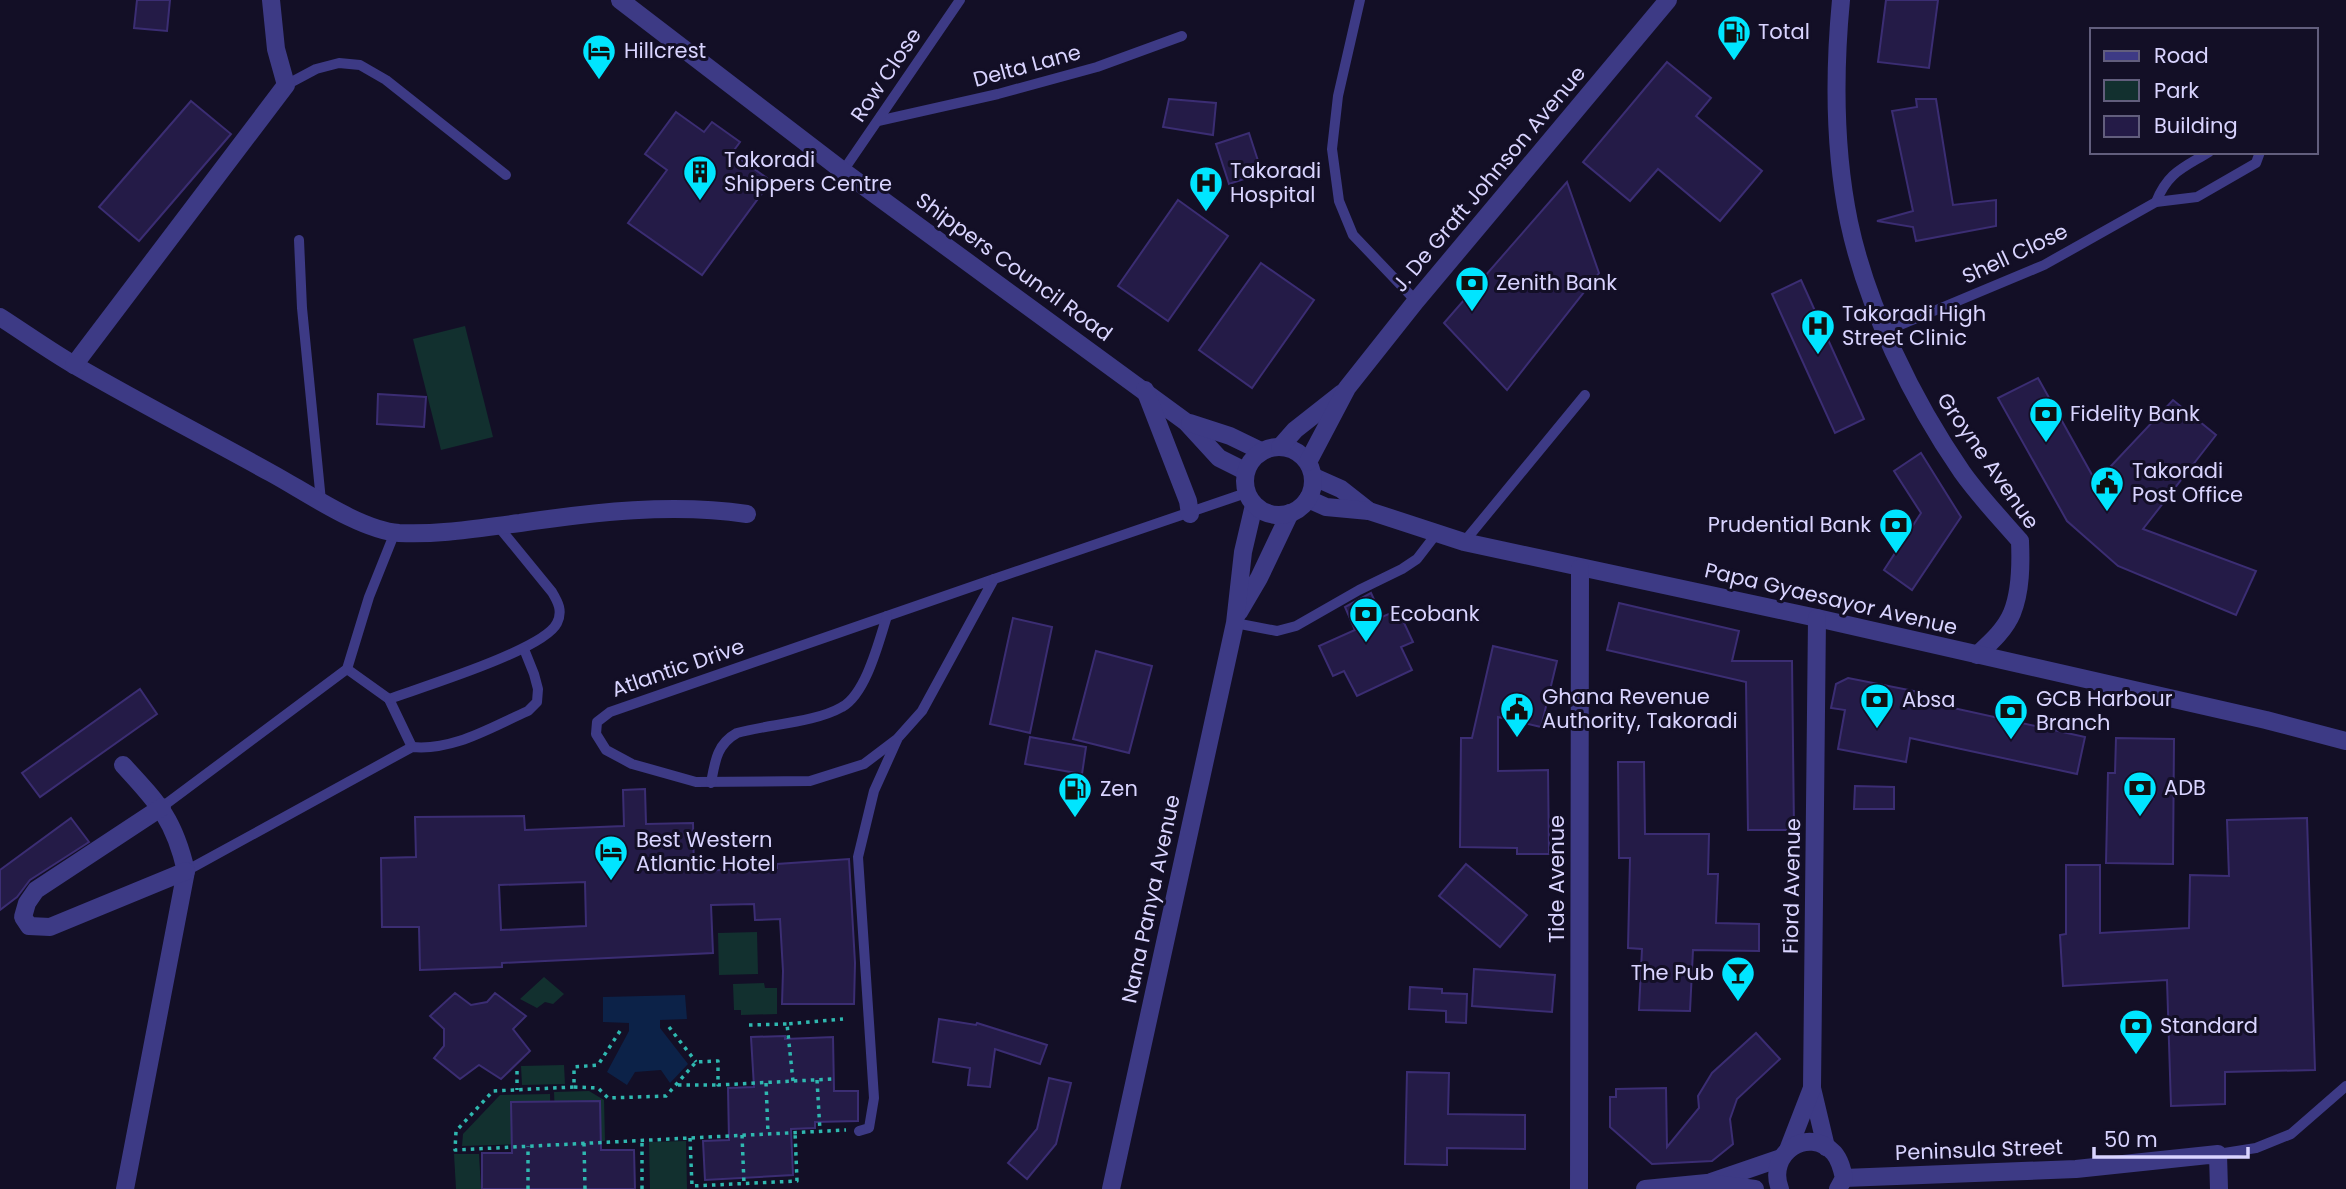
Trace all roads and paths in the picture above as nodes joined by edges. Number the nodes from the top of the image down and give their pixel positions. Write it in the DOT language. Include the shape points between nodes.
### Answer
graph roads {
  1 [pos="271,0"];
  2 [pos="620,0"];
  3 [pos="960,0"];
  4 [pos="1360,0"];
  5 [pos="1668,0"];
  6 [pos="1841,0"];
  7 [pos="1182,36"];
  8 [pos="286,85"];
  9 [pos="878,121"];
  10 [pos="2206,154"];
  11 [pos="2259,154"];
  12 [pos="843,171"];
  13 [pos="506,175"];
  14 [pos="2156,202"];
  15 [pos="299,240"];
  16 [pos="1416,301"];
  17 [pos="0,317"];
  18 [pos="1886,331"];
  19 [pos="74,365"];
  20 [pos="1347,388"];
  21 [pos="1144,390"];
  22 [pos="1585,396"];
  23 [pos="1186,422"];
  24 [pos="1280,447"];
  25 [pos="1261,451"];
  26 [pos="1311,470"];
  27 [pos="1245,471"];
  28 [pos="1250,499"];
  29 [pos="1308,499"];
  30 [pos="321,501"];
  31 [pos="1369,511"];
  32 [pos="1290,513"];
  33 [pos="747,514"];
  34 [pos="1189,514"];
  35 [pos="498,527"];
  36 [pos="395,532"];
  37 [pos="1437,533"];
  38 [pos="1464,542"];
  39 [pos="1580,568"];
  40 [pos="994,579"];
  41 [pos="887,616"];
  42 [pos="1817,618"];
  43 [pos="1235,621"];
  44 [pos="524,649"];
  45 [pos="1977,656"];
  46 [pos="347,668"];
  47 [pos="389,699"];
  48 [pos="897,739"];
  49 [pos="2346,741"];
  50 [pos="412,747"];
  51 [pos="123,765"];
  52 [pos="711,783"];
  53 [pos="162,807"];
  54 [pos="186,871"];
  55 [pos="843,1019"];
  56 [pos="788,1024"];
  57 [pos="749,1025"];
  58 [pos="669,1027"];
  59 [pos="620,1031"];
  60 [pos="696,1062"];
  61 [pos="517,1071"];
  62 [pos="832,1079"];
  63 [pos="817,1080"];
  64 [pos="793,1081"];
  65 [pos="766,1083"];
  66 [pos="718,1084"];
  67 [pos="678,1085"];
  68 [pos="2346,1086"];
  69 [pos="574,1087"];
  70 [pos="1812,1088"];
  71 [pos="517,1090"];
  72 [pos="855,1130"];
  73 [pos="820,1131"];
  74 [pos="795,1132"];
  75 [pos="768,1134"];
  76 [pos="742,1135"];
  77 [pos="690,1138"];
  78 [pos="642,1140"];
  79 [pos="584,1143"];
  80 [pos="528,1146"];
  81 [pos="1826,1147"];
  82 [pos="1784,1154"];
  83 [pos="2218,1154"];
  84 [pos="1841,1183"];
  85 [pos="744,1184"];
  86 [pos="1707,1184"];
  87 [pos="124,1189"];
  88 [pos="528,1189"];
  89 [pos="585,1189"];
  90 [pos="642,1189"];
  91 [pos="1111,1189"];
  92 [pos="1579,1189"];
  93 [pos="1645,1189"];
  94 [pos="1755,1189"];
  95 [pos="1780,1189"];
  96 [pos="2219,1189"];
  1 -- 8 [label="street" via="276,49"];
  2 -- 12 [label="street, Shippers Council Road"];
  3 -- 9 [label="lane, Row Close"];
  4 -- 16 [label="lane" via="1338,96 1332,149 1339,201 1353,235"];
  5 -- 16 [label="street, J. De Graft Johnson Avenue"];
  6 -- 18 [label="street, Groyne Avenue" via="1836,50 1840,170 1863,274"];
  7 -- 9 [label="lane, Delta Lane" via="1097,67"];
  8 -- 13 [label="lane" via="316,69 339,63 360,65 386,80"];
  8 -- 19 [label="street"];
  9 -- 12 [label="lane, Row Close"];
  10 -- 14 [label="lane, Shell Close" via="2162,185"];
  11 -- 14 [label="lane, Shell Close" via="2256,163 2197,197"];
  12 -- 21 [label="street, Shippers Council Road"];
  14 -- 18 [label="lane, Shell Close" via="2044,265"];
  15 -- 30 [label="lane"];
  16 -- 20 [label="street, J. De Graft Johnson Avenue"];
  17 -- 19 [label="street"];
  18 -- 45 [label="street, Groyne Avenue" via="1926,416 1964,475 2020,541 2020,576 2012,613"];
  19 -- 30 [label="street"];
  20 -- 24 [label="street, J. De Graft Johnson Avenue" via="1295,429"];
  20 -- 26 [label="street, J. De Graft Johnson Avenue"];
  21 -- 23 [label="street, Shippers Council Road"];
  21 -- 34 [label="street"];
  22 -- 38 [label="lane"];
  23 -- 25 [label="street"];
  23 -- 27 [label="street, Shippers Council Road" via="1219,458"];
  24 -- 25 [label="street"];
  24 -- 26 [label="street" via="1295,451"];
  25 -- 27 [label="street"];
  26 -- 29 [label="street"];
  26 -- 31 [label="street"];
  27 -- 28 [label="street"];
  28 -- 32 [label="street" via="1271,514"];
  28 -- 34 [label="lane, Atlantic Drive"];
  28 -- 43 [label="street, Nana Panya Avenue"];
  29 -- 31 [label="street, Papa Gyaesayor Avenue" via="1326,507"];
  29 -- 32 [label="street"];
  30 -- 36 [label="street" via="364,524"];
  31 -- 37 [label="street, Papa Gyaesayor Avenue"];
  32 -- 43 [label="street, Nana Panya Avenue"];
  33 -- 35 [label="street" via="616,511"];
  34 -- 40 [label="lane, Atlantic Drive"];
  35 -- 36 [label="street" via="428,534"];
  35 -- 44 [label="lane" via="559,604 557,624"];
  36 -- 46 [label="lane"];
  37 -- 38 [label="street, Papa Gyaesayor Avenue"];
  37 -- 43 [label="lane" via="1417,559 1402,569 1296,626 1277,631"];
  38 -- 39 [label="street, Papa Gyaesayor Avenue"];
  39 -- 42 [label="street, Papa Gyaesayor Avenue"];
  39 -- 92 [label="street, Tide Avenue"];
  40 -- 41 [label="lane, Atlantic Drive"];
  40 -- 48 [label="lane, Atlantic Drive" via="922,711"];
  41 -- 52 [label="lane" via="866,674 844,706 726,739 717,752"];
  41 -- 52 [label="lane, Atlantic Drive" via="610,712 597,722 596,734 606,750 632,764 671,777"];
  42 -- 45 [label="street, Papa Gyaesayor Avenue"];
  42 -- 70 [label="street, Fiord Avenue"];
  43 -- 91 [label="street, Nana Panya Avenue"];
  44 -- 47 [label="lane"];
  44 -- 50 [label="lane" via="537,689 537,702 528,711 449,745"];
  45 -- 49 [label="street, Papa Gyaesayor Avenue"];
  46 -- 47 [label="lane"];
  46 -- 53 [label="lane"];
  47 -- 50 [label="lane"];
  48 -- 52 [label="lane, Atlantic Drive" via="864,764 810,781"];
  48 -- 72 [label="lane" via="874,791 858,857 874,1098 869,1128"];
  50 -- 54 [label="lane"];
  51 -- 53 [label="street"];
  53 -- 54 [label="street" via="180,843"];
  53 -- 54 [label="street" via="36,890 23,917 29,926 50,927"];
  54 -- 87 [label="street"];
  55 -- 56 [label="path"];
  56 -- 57 [label="path"];
  56 -- 64 [label="path"];
  58 -- 60 [label="path"];
  59 -- 69 [label="path" via="598,1065 574,1066"];
  60 -- 66 [label="path" via="718,1061"];
  60 -- 67 [label="path"];
  61 -- 71 [label="path"];
  62 -- 63 [label="path"];
  63 -- 64 [label="path"];
  63 -- 73 [label="path"];
  64 -- 65 [label="path"];
  65 -- 66 [label="path"];
  65 -- 75 [label="path"];
  66 -- 67 [label="path"];
  67 -- 69 [label="path" via="666,1096 608,1098 598,1088"];
  68 -- 83 [label="lane, Peninsula Street" via="2291,1134 2256,1148"];
  69 -- 71 [label="path"];
  70 -- 81 [label="street"];
  70 -- 82 [label="street, Fiord Avenue"];
  71 -- 80 [label="path" via="493,1091 456,1131 455,1150"];
  72 -- 73 [label="path"];
  73 -- 74 [label="path"];
  74 -- 75 [label="path"];
  74 -- 85 [label="path" via="797,1181"];
  75 -- 76 [label="path"];
  76 -- 77 [label="path"];
  76 -- 85 [label="path"];
  77 -- 78 [label="path"];
  77 -- 85 [label="path" via="692,1186"];
  78 -- 79 [label="path"];
  78 -- 90 [label="path"];
  79 -- 80 [label="path"];
  79 -- 89 [label="path"];
  80 -- 88 [label="path"];
  81 -- 82 [label="street" via="1814,1142 1800,1144"];
  81 -- 84 [label="street" via="1839,1162"];
  82 -- 86 [label="street"];
  82 -- 95 [label="street, Fiord Avenue" via="1777,1169"];
  83 -- 84 [label="street, Peninsula Street" via="2076,1169"];
  83 -- 96 [label="street"];
  86 -- 93 [label="street"];
  86 -- 94 [label="street"];
}
